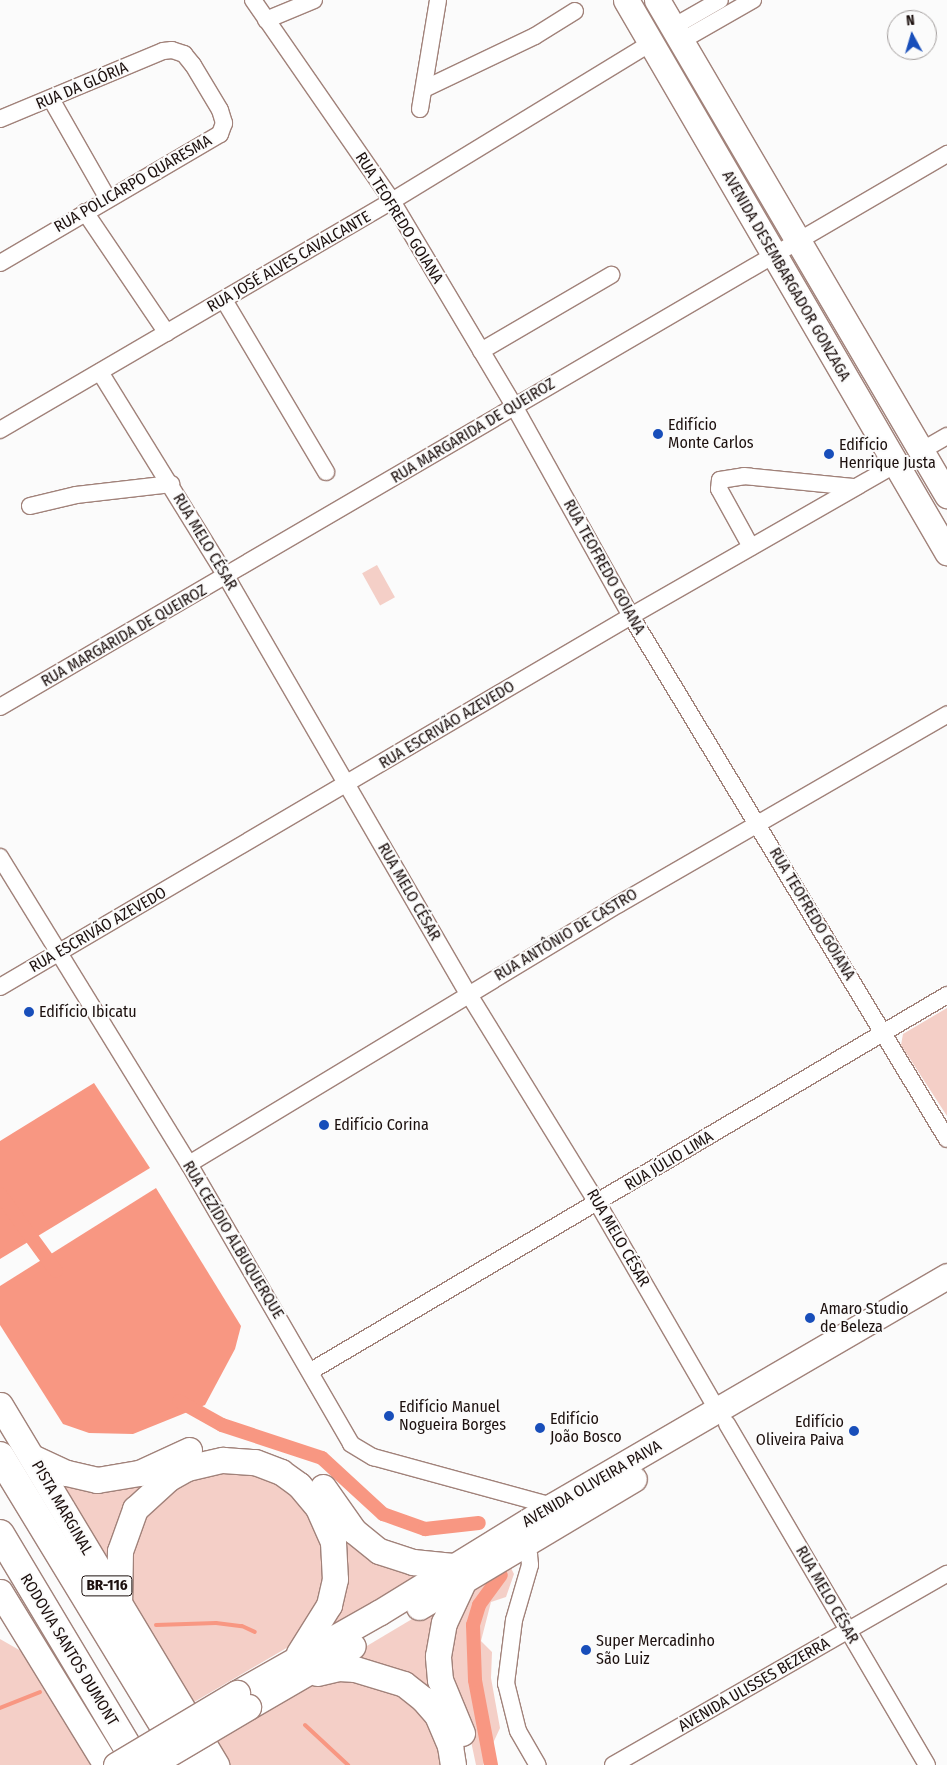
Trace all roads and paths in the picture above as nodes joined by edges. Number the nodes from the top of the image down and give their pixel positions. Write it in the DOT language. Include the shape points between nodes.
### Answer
graph roads {
  1 [pos="253,0"];
  2 [pos="314,0"];
  3 [pos="438,0"];
  4 [pos="626,0"];
  5 [pos="657,0"];
  6 [pos="720,0"];
  7 [pos="753,0"];
  8 [pos="575,11"];
  9 [pos="266,20"];
  10 [pos="677,34"];
  11 [pos="651,43"];
  12 [pos="163,51"];
  13 [pos="424,89"];
  14 [pos="51,100"];
  15 [pos="420,109"];
  16 [pos="0,119"];
  17 [pos="947,154"];
  18 [pos="108,199"];
  19 [pos="392,201"];
  20 [pos="86,212"];
  21 [pos="799,240"];
  22 [pos="774,253"];
  23 [pos="0,264"];
  24 [pos="611,275"];
  25 [pos="224,300"];
  26 [pos="168,333"];
  27 [pos="481,351"];
  28 [pos="100,372"];
  29 [pos="514,406"];
  30 [pos="0,430"];
  31 [pos="947,436"];
  32 [pos="921,451"];
  33 [pos="895,465"];
  34 [pos="326,472"];
  35 [pos="170,484"];
  36 [pos="855,488"];
  37 [pos="947,495"];
  38 [pos="30,506"];
  39 [pos="751,547"];
  40 [pos="947,552"];
  41 [pos="227,578"];
  42 [pos="631,616"];
  43 [pos="0,707"];
  44 [pos="947,715"];
  45 [pos="346,784"];
  46 [pos="758,823"];
  47 [pos="0,857"];
  48 [pos="57,954"];
  49 [pos="0,987"];
  50 [pos="468,993"];
  51 [pos="947,995"];
  52 [pos="883,1033"];
  53 [pos="947,1139"];
  54 [pos="189,1164"];
  55 [pos="598,1204"];
  56 [pos="947,1276"];
  57 [pos="947,1296"];
  58 [pos="311,1371"];
  59 [pos="0,1405"];
  60 [pos="723,1418"];
  61 [pos="0,1456"];
  62 [pos="32,1457"];
  63 [pos="552,1506"];
  64 [pos="0,1534"];
  65 [pos="523,1546"];
  66 [pos="459,1573"];
  67 [pos="947,1574"];
  68 [pos="0,1592"];
  69 [pos="120,1607"];
  70 [pos="0,1632"];
  71 [pos="848,1632"];
  72 [pos="30,1643"];
  73 [pos="294,1670"];
  74 [pos="242,1700"];
  75 [pos="106,1765"];
  76 [pos="116,1765"];
  77 [pos="138,1765"];
  78 [pos="150,1765"];
  79 [pos="188,1765"];
  80 [pos="216,1765"];
  81 [pos="453,1765"];
  82 [pos="468,1765"];
  83 [pos="538,1765"];
  84 [pos="613,1765"];
  85 [pos="927,1765"];
  1 -- 9 [label="street, RUA TEOFREDO GOIANA"];
  2 -- 9 [label="street"];
  3 -- 13 [label="street"];
  4 -- 11 [label="main road, AVENIDA DESEMBARGADOR GONZAGA"];
  5 -- 10 [label="main road, AVENIDA DESEMBARGADOR GONZAGA"];
  6 -- 10 [label="street"];
  7 -- 10 [label="street"];
  8 -- 13 [label="street" via="535,36"];
  9 -- 19 [label="street, RUA TEOFREDO GOIANA"];
  10 -- 21 [label="main road, AVENIDA DESEMBARGADOR GONZAGA"];
  11 -- 19 [label="street, RUA JOSÉ ALVES CAVALCANTE"];
  11 -- 22 [label="main road, AVENIDA DESEMBARGADOR GONZAGA"];
  12 -- 14 [label="street, RUA DA GLÓRIA"];
  12 -- 18 [label="street, RUA POLICARPO QUARESMA" via="184,54 193,65 224,117 224,129"];
  13 -- 15 [label="street"];
  14 -- 16 [label="street, RUA DA GLÓRIA"];
  14 -- 18 [label="street"];
  17 -- 21 [label="street, RUA MARGARIDA DE QUEIROZ"];
  18 -- 20 [label="street, RUA POLICARPO QUARESMA"];
  19 -- 25 [label="street, RUA JOSÉ ALVES CAVALCANTE"];
  19 -- 27 [label="street, RUA TEOFREDO GOIANA"];
  20 -- 23 [label="street, RUA POLICARPO QUARESMA"];
  20 -- 26 [label="street"];
  21 -- 22 [label="street, RUA MARGARIDA DE QUEIROZ"];
  21 -- 32 [label="main road, AVENIDA DESEMBARGADOR GONZAGA"];
  22 -- 29 [label="street, RUA MARGARIDA DE QUEIROZ"];
  22 -- 33 [label="main road, AVENIDA DESEMBARGADOR GONZAGA"];
  24 -- 27 [label="street"];
  25 -- 26 [label="street, RUA JOSÉ ALVES CAVALCANTE"];
  25 -- 34 [label="street"];
  26 -- 28 [label="street, RUA JOSÉ ALVES CAVALCANTE"];
  27 -- 29 [label="street, RUA TEOFREDO GOIANA"];
  28 -- 30 [label="street, RUA JOSÉ ALVES CAVALCANTE"];
  28 -- 35 [label="street, RUA MELO CÉSAR"];
  29 -- 41 [label="street, RUA MARGARIDA DE QUEIROZ"];
  29 -- 42 [label="street, RUA TEOFREDO GOIANA"];
  31 -- 32 [label="street"];
  32 -- 37 [label="main road, AVENIDA DESEMBARGADOR GONZAGA"];
  33 -- 36 [label="street, RUA ESCRIVÃO AZEVEDO"];
  33 -- 40 [label="main road, AVENIDA DESEMBARGADOR GONZAGA"];
  35 -- 38 [label="street" via="76,495"];
  35 -- 41 [label="street, RUA MELO CÉSAR"];
  36 -- 39 [label="street, RUA ESCRIVÃO AZEVEDO"];
  36 -- 39 [label="street" via="744,476 720,480 719,489"];
  39 -- 42 [label="street, RUA ESCRIVÃO AZEVEDO"];
  41 -- 43 [label="street, RUA MARGARIDA DE QUEIROZ"];
  41 -- 45 [label="street, RUA MELO CÉSAR"];
  42 -- 45 [label="street, RUA ESCRIVÃO AZEVEDO"];
  42 -- 46 [label="street, RUA TEOFREDO GOIANA"];
  44 -- 46 [label="street, RUA ANTÔNIO DE CASTRO"];
  45 -- 48 [label="street, RUA ESCRIVÃO AZEVEDO"];
  45 -- 50 [label="street, RUA MELO CÉSAR"];
  46 -- 50 [label="street, RUA ANTÔNIO DE CASTRO"];
  46 -- 52 [label="street, RUA TEOFREDO GOIANA"];
  47 -- 48 [label="street, RUA CEZÍDIO ALBUQUERQUE"];
  48 -- 49 [label="street, RUA ESCRIVÃO AZEVEDO"];
  48 -- 54 [label="street, RUA CEZÍDIO ALBUQUERQUE"];
  50 -- 54 [label="street, RUA ANTÔNIO DE CASTRO"];
  50 -- 55 [label="street, RUA MELO CÉSAR"];
  51 -- 52 [label="street, RUA JÚLIO LIMA"];
  52 -- 53 [label="street, RUA TEOFREDO GOIANA"];
  52 -- 55 [label="street, RUA JÚLIO LIMA"];
  54 -- 58 [label="street, RUA CEZÍDIO ALBUQUERQUE"];
  55 -- 58 [label="street, RUA JÚLIO LIMA"];
  55 -- 60 [label="street, RUA MELO CÉSAR"];
  56 -- 60 [label="main road, AVENIDA OLIVEIRA PAIVA"];
  57 -- 60 [label="main road, AVENIDA OLIVEIRA PAIVA"];
  58 -- 63 [label="street, RUA CEZÍDIO ALBUQUERQUE" via="351,1444 365,1455"];
  59 -- 62 [label="main road, PISTA MARGINAL / BR-116"];
  60 -- 63 [label="main road, AVENIDA OLIVEIRA PAIVA"];
  60 -- 65 [label="main road, AVENIDA OLIVEIRA PAIVA"];
  60 -- 71 [label="street, RUA MELO CÉSAR"];
  61 -- 79 [label="highway, BR-116"];
  62 -- 66 [label="main road" via="67,1473 97,1480 139,1473 200,1446 255,1446 307,1470 354,1531 379,1551"];
  62 -- 69 [label="main road, PISTA MARGINAL / BR-116"];
  63 -- 66 [label="main road, AVENIDA OLIVEIRA PAIVA"];
  64 -- 77 [label="highway, RODOVIA SANTOS DUMONT"];
  65 -- 66 [label="main road, AVENIDA OLIVEIRA PAIVA"];
  65 -- 83 [label="street" via="529,1555 530,1566 514,1620 506,1683 518,1731"];
  66 -- 73 [label="main road, AVENIDA OLIVEIRA PAIVA"];
  66 -- 82 [label="main road" via="438,1656 440,1680 461,1729"];
  67 -- 71 [label="street, AVENIDA ULISSES BEZERRA"];
  68 -- 72 [label="main road"];
  69 -- 73 [label="main road" via="120,1552 135,1509 169,1478 187,1468 223,1460 255,1462 281,1472 299,1485 318,1508 333,1542 335,1580 329,1606"];
  69 -- 80 [label="main road, PISTA MARGINAL / BR-116"];
  70 -- 72 [label="main road"];
  71 -- 84 [label="street, AVENIDA ULISSES BEZERRA"];
  71 -- 85 [label="street, RUA MELO CÉSAR"];
  72 -- 75 [label="main road"];
  73 -- 74 [label="main road, AVENIDA OLIVEIRA PAIVA"];
  73 -- 81 [label="main road" via="339,1668 370,1672 404,1684 437,1715 450,1746"];
  74 -- 76 [label="main road, bridge"];
  74 -- 78 [label="main road, bridge"];
}
